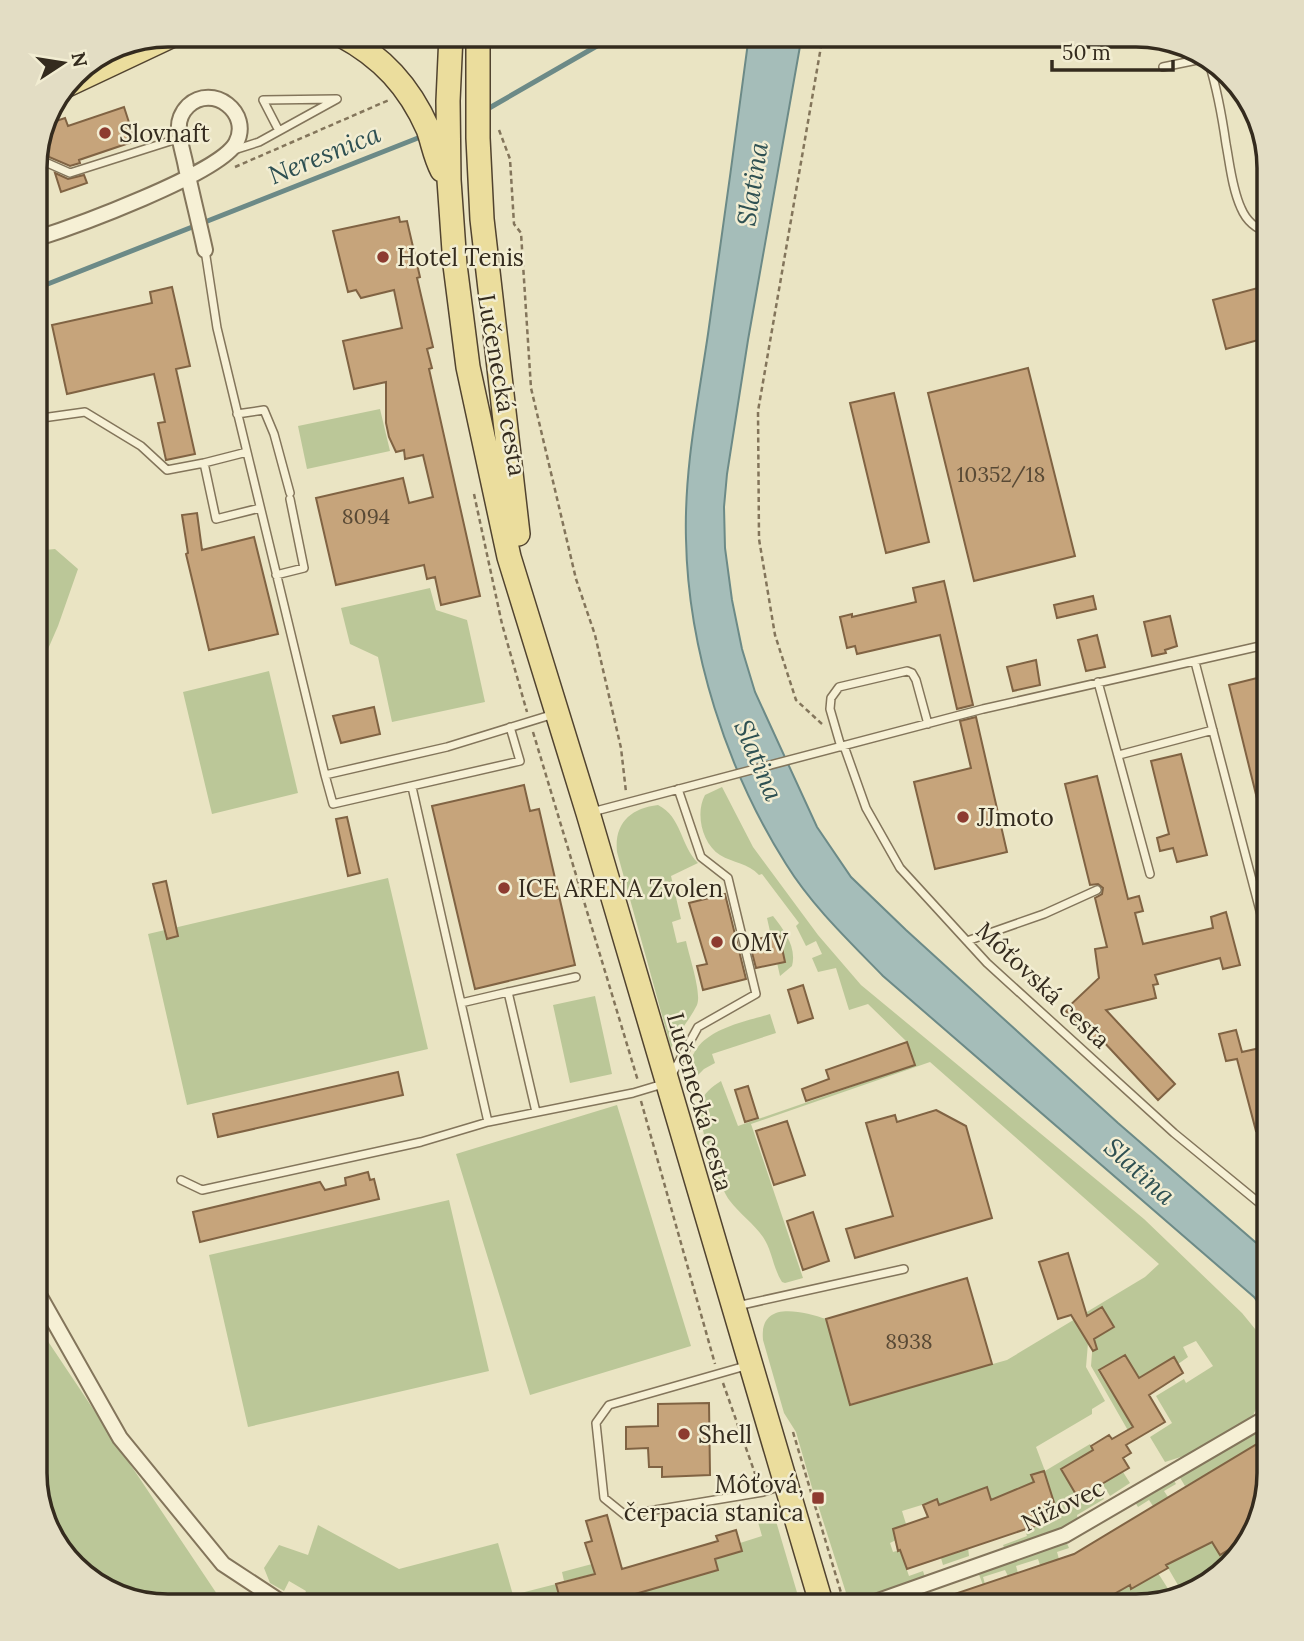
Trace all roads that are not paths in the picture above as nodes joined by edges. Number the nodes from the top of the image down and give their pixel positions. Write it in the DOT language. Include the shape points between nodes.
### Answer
graph roads {
  1 [pos="362,47"];
  2 [pos="450,47"];
  3 [pos="478,47"];
  4 [pos="137,52"];
  5 [pos="1192,61"];
  6 [pos="1163,67"];
  7 [pos="98,71"];
  8 [pos="1211,74"];
  9 [pos="279,131"];
  10 [pos="180,138"];
  11 [pos="230,151"];
  12 [pos="442,155"];
  13 [pos="48,163"];
  14 [pos="188,177"];
  15 [pos="1257,227"];
  16 [pos="48,235"];
  17 [pos="205,250"];
  18 [pos="237,414"];
  19 [pos="48,417"];
  20 [pos="247,452"];
  21 [pos="204,463"];
  22 [pos="260,508"];
  23 [pos="276,575"];
  24 [pos="528,613"];
  25 [pos="1257,647"];
  26 [pos="1195,662"];
  27 [pos="1098,682"];
  28 [pos="558,713"];
  29 [pos="928,724"];
  30 [pos="510,727"];
  31 [pos="1213,730"];
  32 [pos="843,746"];
  33 [pos="1119,755"];
  34 [pos="325,775"];
  35 [pos="412,787"];
  36 [pos="678,789"];
  37 [pos="588,813"];
  38 [pos="1150,874"];
  39 [pos="1097,890"];
  40 [pos="1257,899"];
  41 [pos="967,942"];
  42 [pos="576,977"];
  43 [pos="508,992"];
  44 [pos="461,1003"];
  45 [pos="667,1082"];
  46 [pos="536,1112"];
  47 [pos="488,1122"];
  48 [pos="181,1180"];
  49 [pos="1257,1201"];
  50 [pos="904,1269"];
  51 [pos="733,1307"];
  52 [pos="47,1309"];
  53 [pos="749,1365"];
  54 [pos="1257,1423"];
  55 [pos="785,1485"];
  56 [pos="269,1594"];
  57 [pos="818,1594"];
  58 [pos="898,1594"];
  1 -- 12 [label="main road" via="406,89"];
  2 -- 12 [label="main road, Lučenecká cesta"];
  3 -- 24 [label="main road, Lučenecká cesta" via="477,84 489,134 486,258"];
  4 -- 7 [label="main road"];
  5 -- 6 [label="lane"];
  8 -- 15 [label="lane" via="1236,193 1242,210"];
  9 -- 9 [label="lane" via="314,112 337,99 263,100"];
  9 -- 11 [label="lane"];
  10 -- 11 [label="street" via="180,121 188,106 204,98 221,100 234,111 240,128"];
  10 -- 13 [label="lane" via="70,173"];
  10 -- 14 [label="street"];
  11 -- 14 [label="street"];
  12 -- 24 [label="main road, Lučenecká cesta" via="449,180 468,368 509,557"];
  14 -- 16 [label="street"];
  14 -- 17 [label="street"];
  17 -- 18 [label="lane"];
  18 -- 20 [label="lane"];
  18 -- 23 [label="lane" via="264,411 290,496 304,568"];
  19 -- 21 [label="lane" via="85,412 141,446 167,470"];
  20 -- 21 [label="lane"];
  20 -- 22 [label="lane"];
  21 -- 22 [label="lane" via="216,519"];
  22 -- 23 [label="lane"];
  23 -- 34 [label="lane"];
  24 -- 28 [label="main road, Lučenecká cesta"];
  25 -- 26 [label="lane"];
  26 -- 27 [label="lane"];
  26 -- 31 [label="lane"];
  27 -- 29 [label="lane"];
  27 -- 33 [label="lane"];
  28 -- 30 [label="lane"];
  28 -- 37 [label="main road, Lučenecká cesta"];
  29 -- 32 [label="lane"];
  29 -- 32 [label="lane, Môťovská cesta" via="912,673 839,687 830,709"];
  30 -- 34 [label="lane" via="447,747"];
  30 -- 35 [label="lane" via="520,761"];
  31 -- 33 [label="lane"];
  31 -- 40 [label="lane"];
  32 -- 36 [label="lane"];
  32 -- 41 [label="lane, Môťovská cesta" via="866,808 900,868"];
  33 -- 38 [label="lane"];
  34 -- 35 [label="lane" via="333,804"];
  35 -- 44 [label="lane"];
  36 -- 37 [label="lane"];
  36 -- 45 [label="lane" via="701,857 728,878 756,994 698,1027"];
  37 -- 45 [label="main road, Lučenecká cesta"];
  39 -- 41 [label="lane"];
  41 -- 49 [label="lane, Môťovská cesta" via="1174,1133"];
  42 -- 43 [label="lane"];
  43 -- 44 [label="lane"];
  43 -- 46 [label="lane"];
  44 -- 47 [label="lane"];
  45 -- 46 [label="lane"];
  45 -- 51 [label="main road, Lučenecká cesta"];
  46 -- 47 [label="lane"];
  47 -- 48 [label="lane" via="421,1142 202,1190"];
  50 -- 51 [label="lane"];
  51 -- 53 [label="main road, Lučenecká cesta"];
  52 -- 56 [label="street" via="120,1438 223,1564"];
  53 -- 55 [label="main road, Lučenecká cesta"];
  53 -- 55 [label="lane" via="609,1405 596,1423 604,1498 625,1515"];
  54 -- 58 [label="street, Nižovec" via="1065,1535"];
  55 -- 57 [label="main road, Lučenecká cesta"];
}
